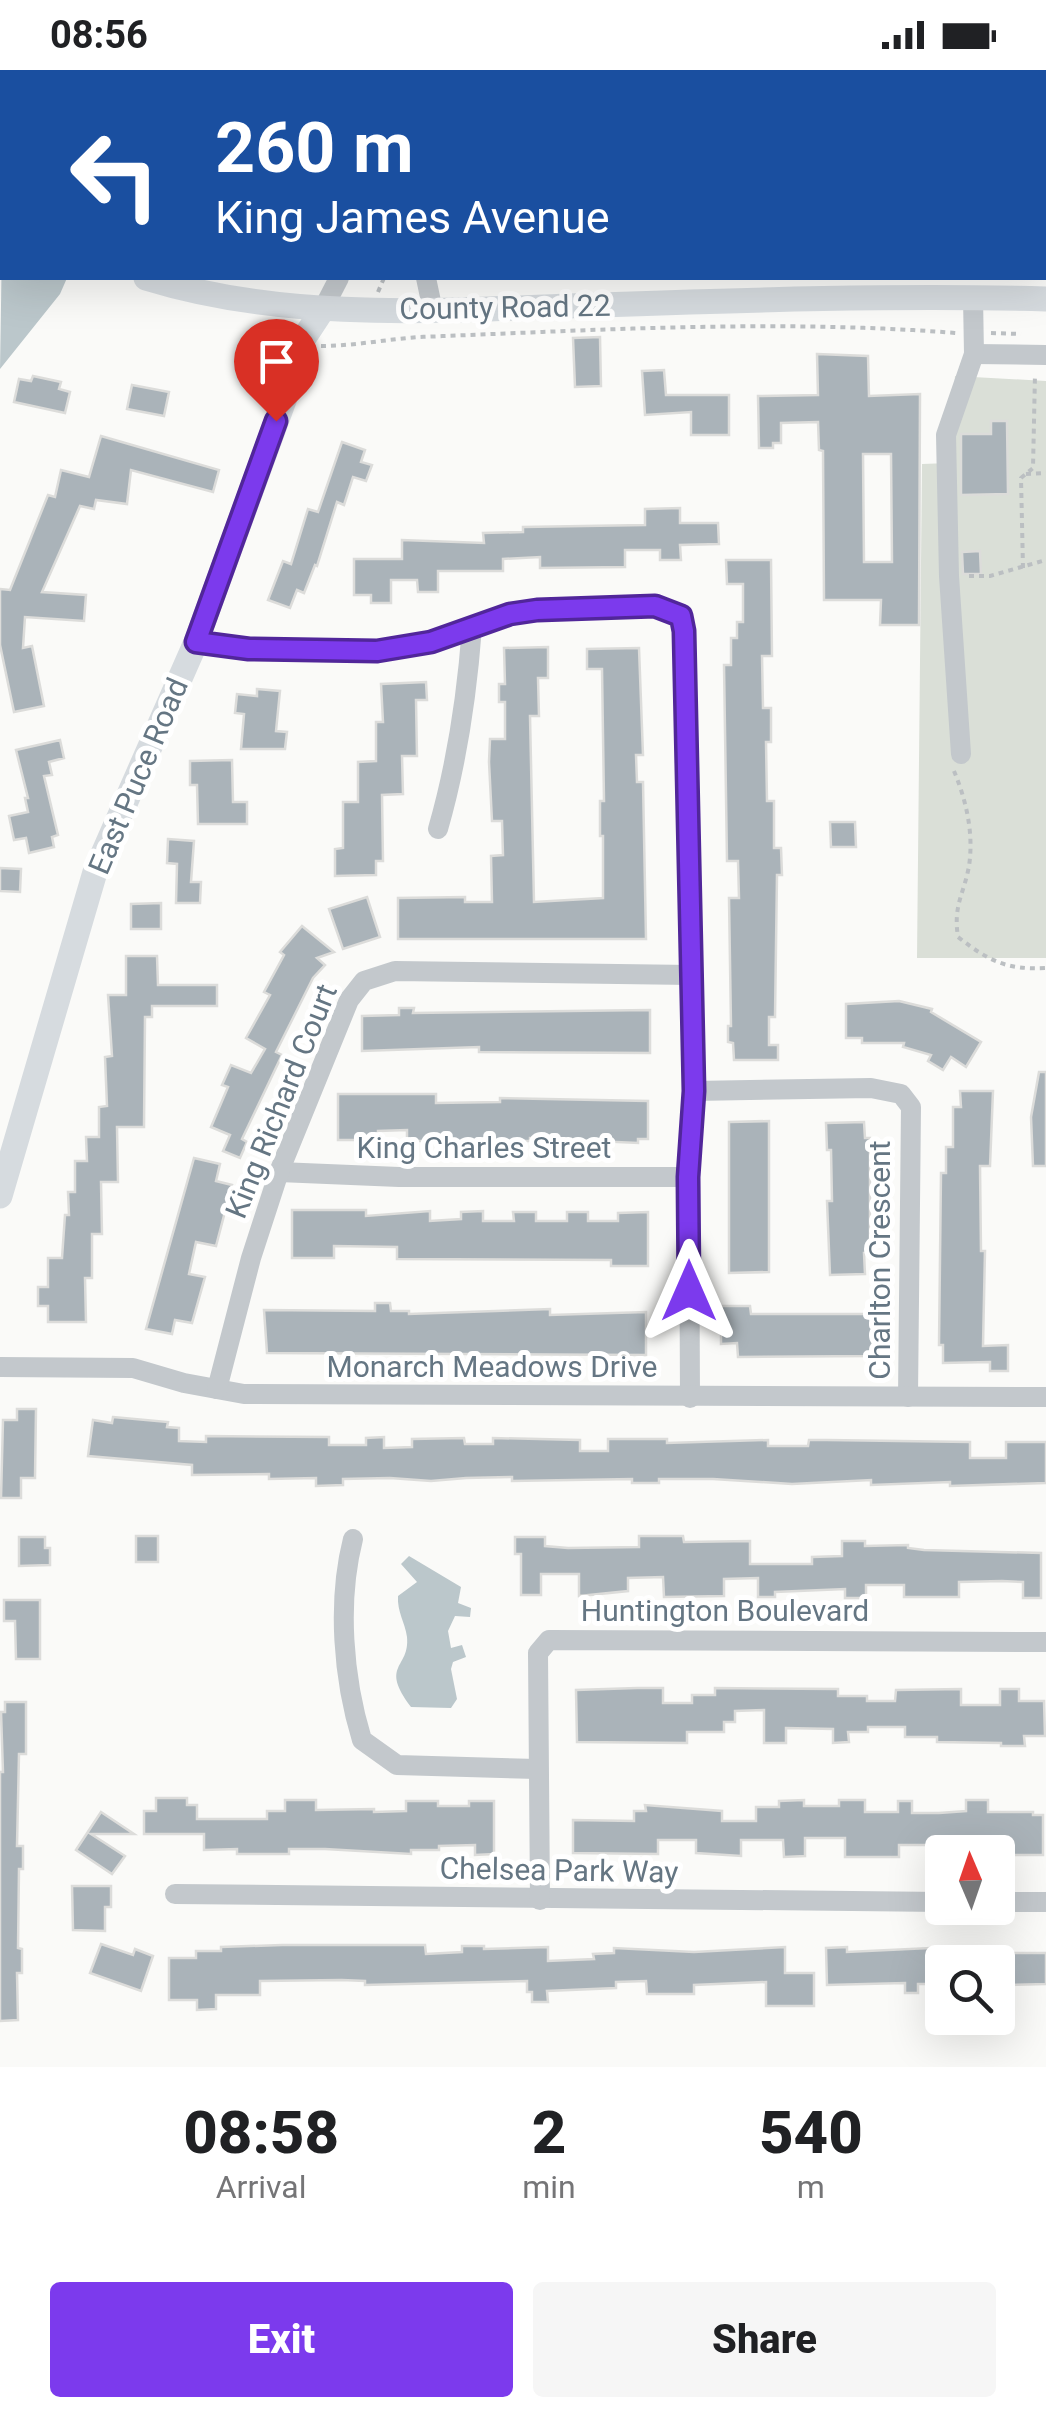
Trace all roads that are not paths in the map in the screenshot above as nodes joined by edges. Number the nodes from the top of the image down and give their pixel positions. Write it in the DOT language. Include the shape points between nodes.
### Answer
graph roads {
  1 [pos="155,280"];
  2 [pos="338,280"];
  3 [pos="426,280"];
  4 [pos="973,297"];
  5 [pos="1046,299"];
  6 [pos="322,309"];
  7 [pos="434,310"];
  8 [pos="974,354"];
  9 [pos="1041,355"];
  10 [pos="472,627"];
  11 [pos="196,642"];
  12 [pos="961,754"];
  13 [pos="438,829"];
  14 [pos="691,975"];
  15 [pos="694,1091"];
  16 [pos="279,1172"];
  17 [pos="688,1177"];
  18 [pos="0,1196"];
  19 [pos="0,1367"];
  20 [pos="217,1389"];
  21 [pos="908,1396"];
  22 [pos="690,1398"];
  23 [pos="1046,1398"];
  24 [pos="353,1539"];
  25 [pos="1046,1642"];
  26 [pos="537,1768"];
  27 [pos="175,1894"];
  28 [pos="540,1900"];
  29 [pos="925,1902"];
  30 [pos="1015,1902"];
  31 [pos="1046,1902"];
  1 -- 6 [label="main road, County Road 22"];
  2 -- 6 [label="street"];
  3 -- 7 [label="street"];
  4 -- 5 [label="main road, County Road 22"];
  4 -- 7 [label="main road, County Road 22"];
  4 -- 8 [label="street"];
  6 -- 7 [label="main road, County Road 22"];
  6 -- 11 [label="main road, East Puce Road" via="302,341"];
  8 -- 9 [label="street"];
  8 -- 12 [label="street" via="946,434"];
  10 -- 11 [label="street" via="377,651"];
  10 -- 13 [label="street" via="468,686"];
  10 -- 14 [label="street" via="537,610 655,606 681,616"];
  11 -- 18 [label="main road, East Puce Road" via="95,872"];
  14 -- 15 [label="street"];
  14 -- 16 [label="street, King Richard Court" via="378,974 349,1000"];
  15 -- 17 [label="street"];
  15 -- 21 [label="street, Charlton Crescent" via="871,1088 901,1094 911,1107"];
  16 -- 17 [label="street, King Charles Street"];
  16 -- 20 [label="street, King Richard Court"];
  17 -- 22 [label="street"];
  19 -- 20 [label="street, Monarch Meadows Drive" via="133,1368"];
  20 -- 22 [label="street, Monarch Meadows Drive"];
  21 -- 22 [label="street, Monarch Meadows Drive"];
  21 -- 23 [label="street, Monarch Meadows Drive"];
  24 -- 26 [label="street" via="346,1669 362,1740 397,1765"];
  25 -- 26 [label="street, Huntington Boulevard" via="549,1640 538,1654"];
  26 -- 28 [label="street, Huntington Boulevard"];
  27 -- 28 [label="street, Chelsea Park Way"];
  28 -- 29 [label="street, Chelsea Park Way"];
  30 -- 31 [label="street"];
}
